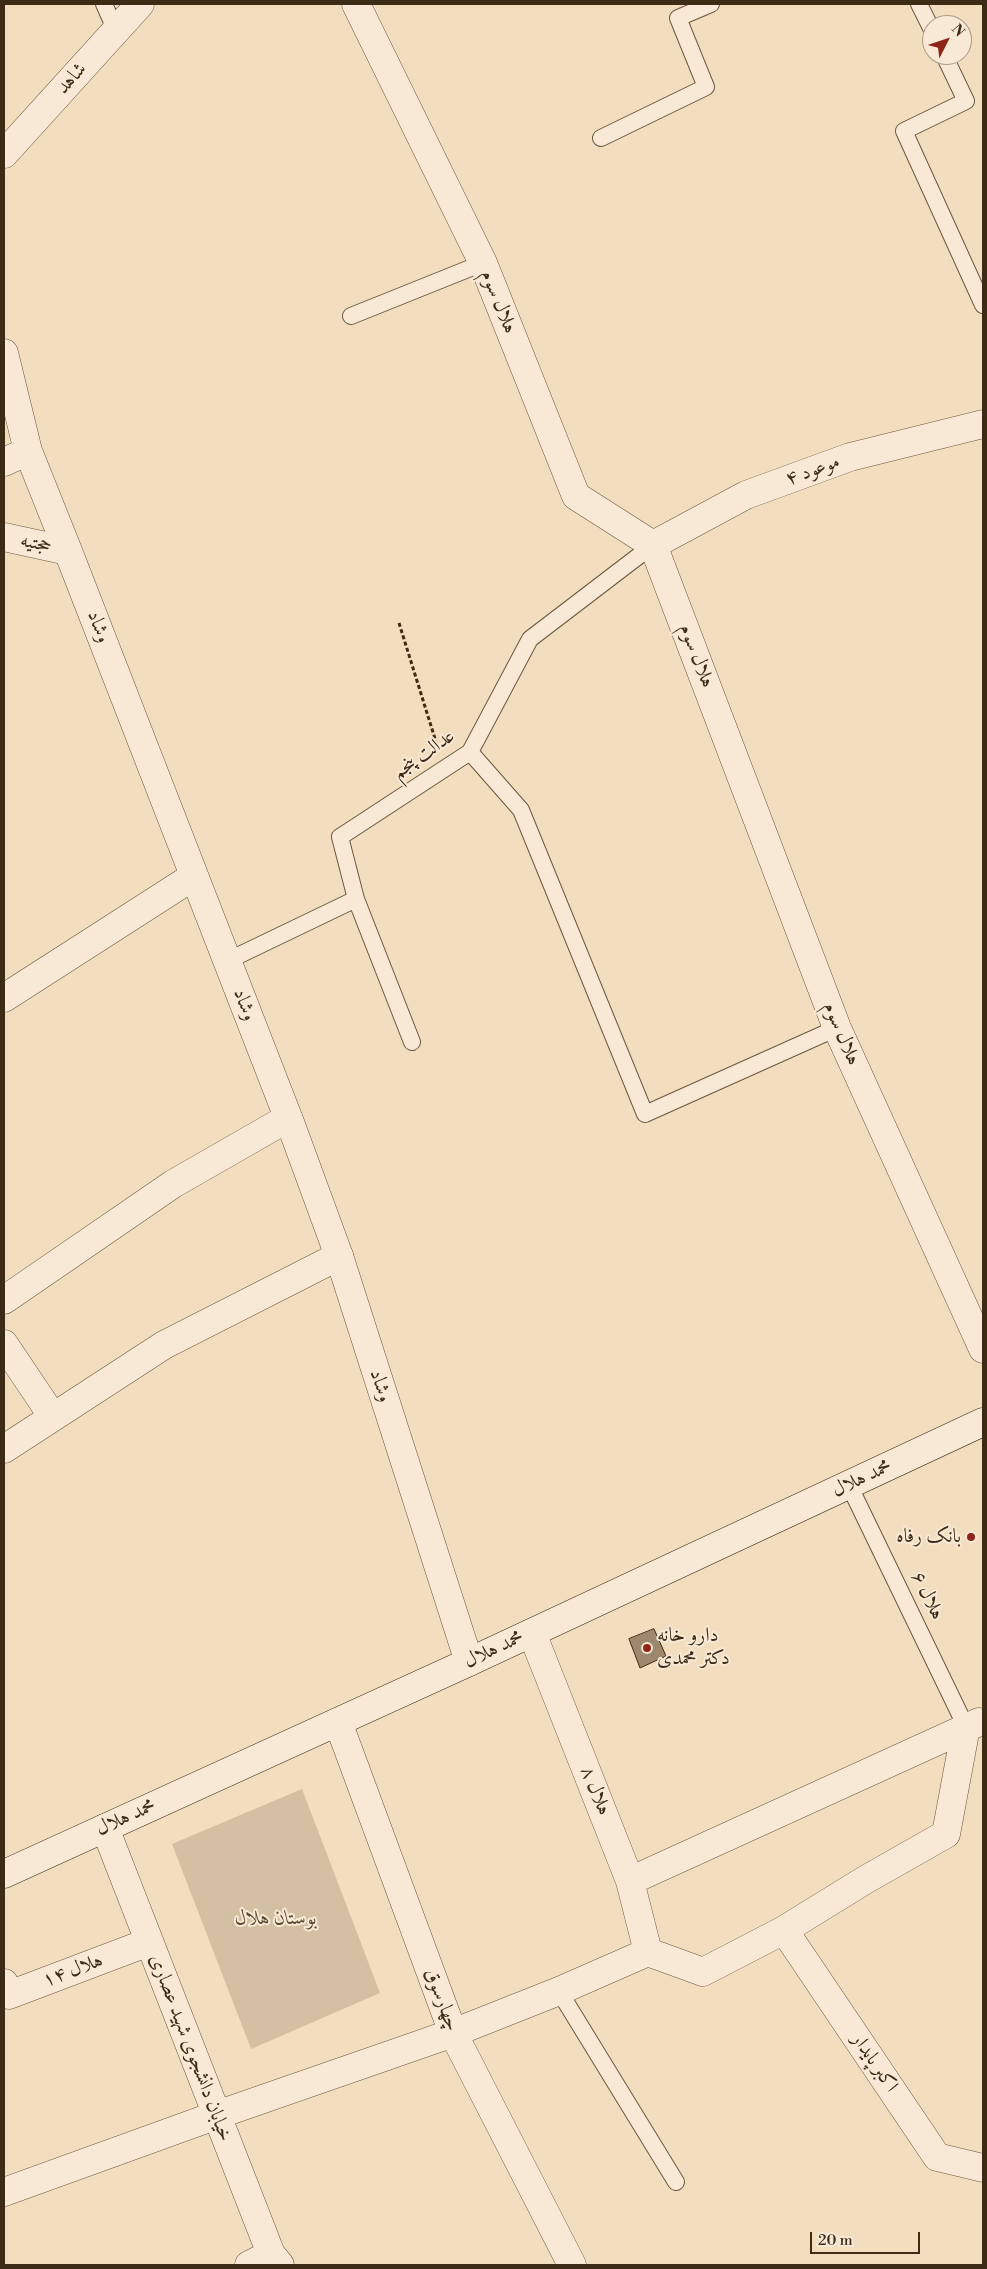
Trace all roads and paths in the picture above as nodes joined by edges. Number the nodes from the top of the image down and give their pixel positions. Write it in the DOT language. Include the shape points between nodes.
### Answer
graph roads {
  1 [pos="104,4"];
  2 [pos="140,4"];
  3 [pos="356,4"];
  4 [pos="711,4"];
  5 [pos="116,31"];
  6 [pos="949,65"];
  7 [pos="601,138"];
  8 [pos="4,154"];
  9 [pos="483,263"];
  10 [pos="983,305"];
  11 [pos="351,316"];
  12 [pos="4,353"];
  13 [pos="983,424"];
  14 [pos="16,457"];
  15 [pos="4,537"];
  16 [pos="653,545"];
  17 [pos="68,551"];
  18 [pos="399,623"];
  19 [pos="470,752"];
  20 [pos="444,769"];
  21 [pos="194,876"];
  22 [pos="356,899"];
  23 [pos="227,961"];
  24 [pos="9,994"];
  25 [pos="837,1028"];
  26 [pos="412,1042"];
  27 [pos="288,1118"];
  28 [pos="338,1256"];
  29 [pos="4,1300"];
  30 [pos="4,1344"];
  31 [pos="983,1349"];
  32 [pos="52,1417"];
  33 [pos="983,1422"];
  34 [pos="4,1449"];
  35 [pos="849,1485"];
  36 [pos="532,1633"];
  37 [pos="469,1662"];
  38 [pos="338,1722"];
  39 [pos="975,1723"];
  40 [pos="105,1828"];
  41 [pos="4,1874"];
  42 [pos="630,1881"];
  43 [pos="784,1930"];
  44 [pos="149,1942"];
  45 [pos="648,1952"];
  46 [pos="4,1983"];
  47 [pos="559,1991"];
  48 [pos="453,2033"];
  49 [pos="217,2115"];
  50 [pos="983,2168"];
  51 [pos="676,2182"];
  52 [pos="4,2192"];
  53 [pos="267,2262"];
  54 [pos="572,2265"];
  1 -- 5 [label="lane"];
  2 -- 5 [label="street, شاهد"];
  3 -- 9 [label="street, هلال سوم"];
  4 -- 7 [label="lane" via="678,18 706,87"];
  5 -- 8 [label="street, شاهد"];
  6 -- 10 [label="lane" via="966,101 904,131"];
  9 -- 11 [label="lane"];
  9 -- 16 [label="street, هلال سوم" via="576,496"];
  12 -- 14 [label="street, وشاد"];
  13 -- 16 [label="street, موعود ۴" via="850,457 746,495"];
  14 -- 17 [label="street, وشاد"];
  15 -- 17 [label="street, حجتیه"];
  16 -- 19 [label="lane, عدالت پنجم" via="530,639"];
  16 -- 25 [label="street, هلال سوم"];
  17 -- 21 [label="street, وشاد"];
  18 -- 20 [label="path"];
  19 -- 20 [label="lane, عدالت پنجم"];
  19 -- 25 [label="lane" via="521,810 645,1114"];
  20 -- 22 [label="lane, عدالت پنجم" via="340,837"];
  21 -- 23 [label="street, وشاد"];
  21 -- 24 [label="street"];
  22 -- 23 [label="lane"];
  22 -- 26 [label="lane"];
  23 -- 27 [label="street, وشاد"];
  25 -- 31 [label="street, هلال سوم"];
  27 -- 28 [label="street, وشاد"];
  27 -- 29 [label="street" via="174,1184"];
  28 -- 32 [label="street" via="164,1345"];
  28 -- 37 [label="street, وشاد"];
  30 -- 32 [label="street"];
  32 -- 34 [label="street"];
  33 -- 35 [label="street, محمد هلال"];
  35 -- 36 [label="street, محمد هلال"];
  35 -- 39 [label="lane, هلال ۶"];
  36 -- 37 [label="street, محمد هلال"];
  36 -- 42 [label="street, هلال ۸"];
  37 -- 38 [label="street, محمد هلال"];
  38 -- 40 [label="street, محمد هلال"];
  38 -- 48 [label="street, چهارسوق"];
  39 -- 42 [label="street"];
  39 -- 43 [label="street" via="946,1834"];
  40 -- 41 [label="street, محمد هلال"];
  40 -- 44 [label="street, خیابان دانشجوی شهید عصاری"];
  42 -- 45 [label="street, هلال ۸"];
  43 -- 45 [label="street" via="703,1972"];
  43 -- 50 [label="street, اکبر پایدار" via="937,2157"];
  44 -- 46 [label="street, هلال ۱۴" via="9,1995"];
  44 -- 49 [label="street, خیابان دانشجوی شهید عصاری"];
  45 -- 47 [label="street"];
  47 -- 48 [label="street"];
  47 -- 51 [label="lane"];
  48 -- 49 [label="street"];
  48 -- 54 [label="street, چهارسوق"];
  49 -- 52 [label="street"];
  49 -- 53 [label="street, خیابان دانشجوی شهید عصاری"];
}
